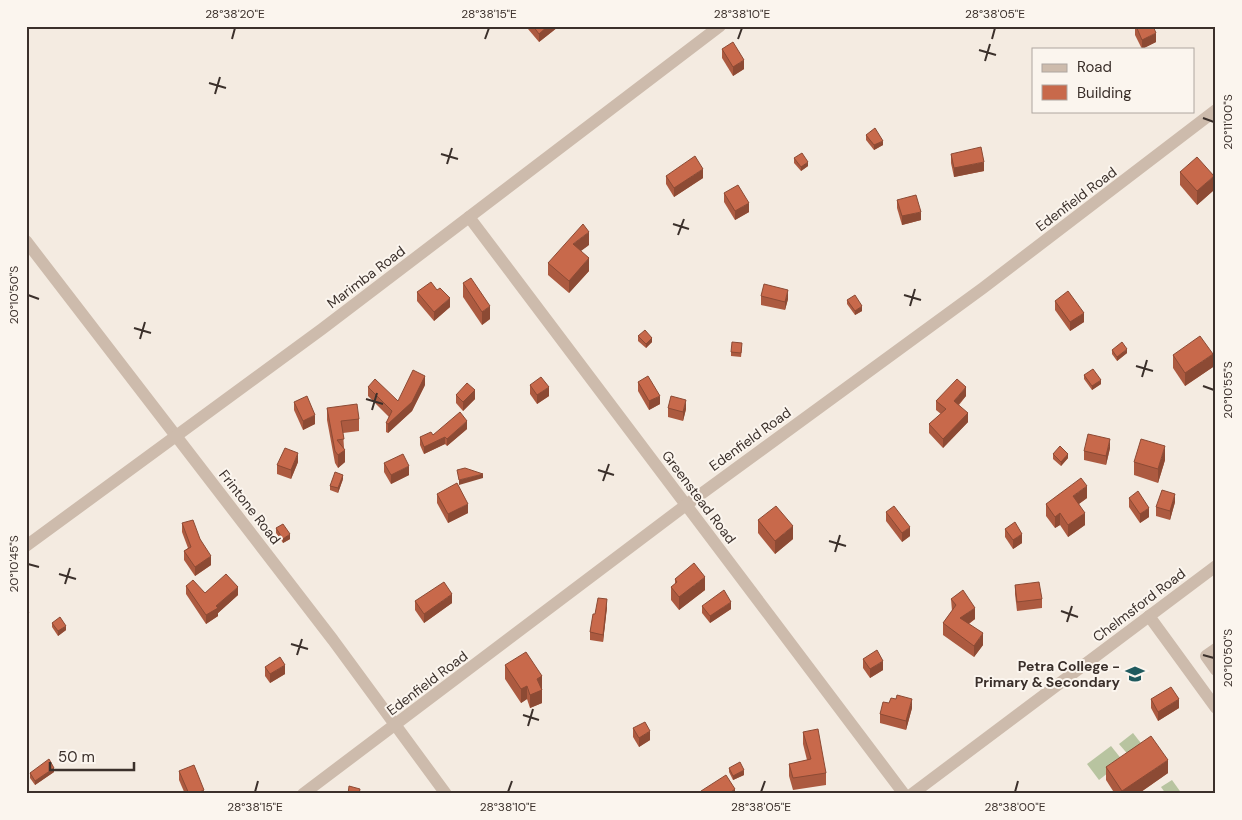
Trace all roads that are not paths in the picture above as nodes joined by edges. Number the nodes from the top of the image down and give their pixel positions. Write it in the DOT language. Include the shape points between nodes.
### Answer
graph roads {
  1 [pos="720,26"];
  2 [pos="1216,110"];
  3 [pos="469,217"];
  4 [pos="26,241"];
  5 [pos="176,436"];
  6 [pos="686,505"];
  7 [pos="26,546"];
  8 [pos="1216,566"];
  9 [pos="1149,616"];
  10 [pos="1216,649"];
  11 [pos="1216,670"];
  12 [pos="1216,708"];
  13 [pos="396,725"];
  14 [pos="303,794"];
  15 [pos="446,794"];
  16 [pos="904,794"];
  17 [pos="912,794"];
  1 -- 3 [label="street, Marimba Road"];
  2 -- 6 [label="street, Edenfield Road" via="983,288"];
  3 -- 5 [label="street, Marimba Road"];
  3 -- 6 [label="street, Greenstead Road"];
  4 -- 5 [label="street, Frintone Road"];
  5 -- 7 [label="street, Marimba Road"];
  5 -- 13 [label="street, Frintone Road"];
  6 -- 13 [label="street, Edenfield Road"];
  6 -- 16 [label="street, Greenstead Road"];
  8 -- 9 [label="street, Chelmsford Road"];
  9 -- 12 [label="street"];
  9 -- 17 [label="street, Chelmsford Road"];
  10 -- 11 [label="street" via="1206,656"];
  13 -- 14 [label="street, Edenfield Road"];
  13 -- 15 [label="street, Frintone Road"];
}
